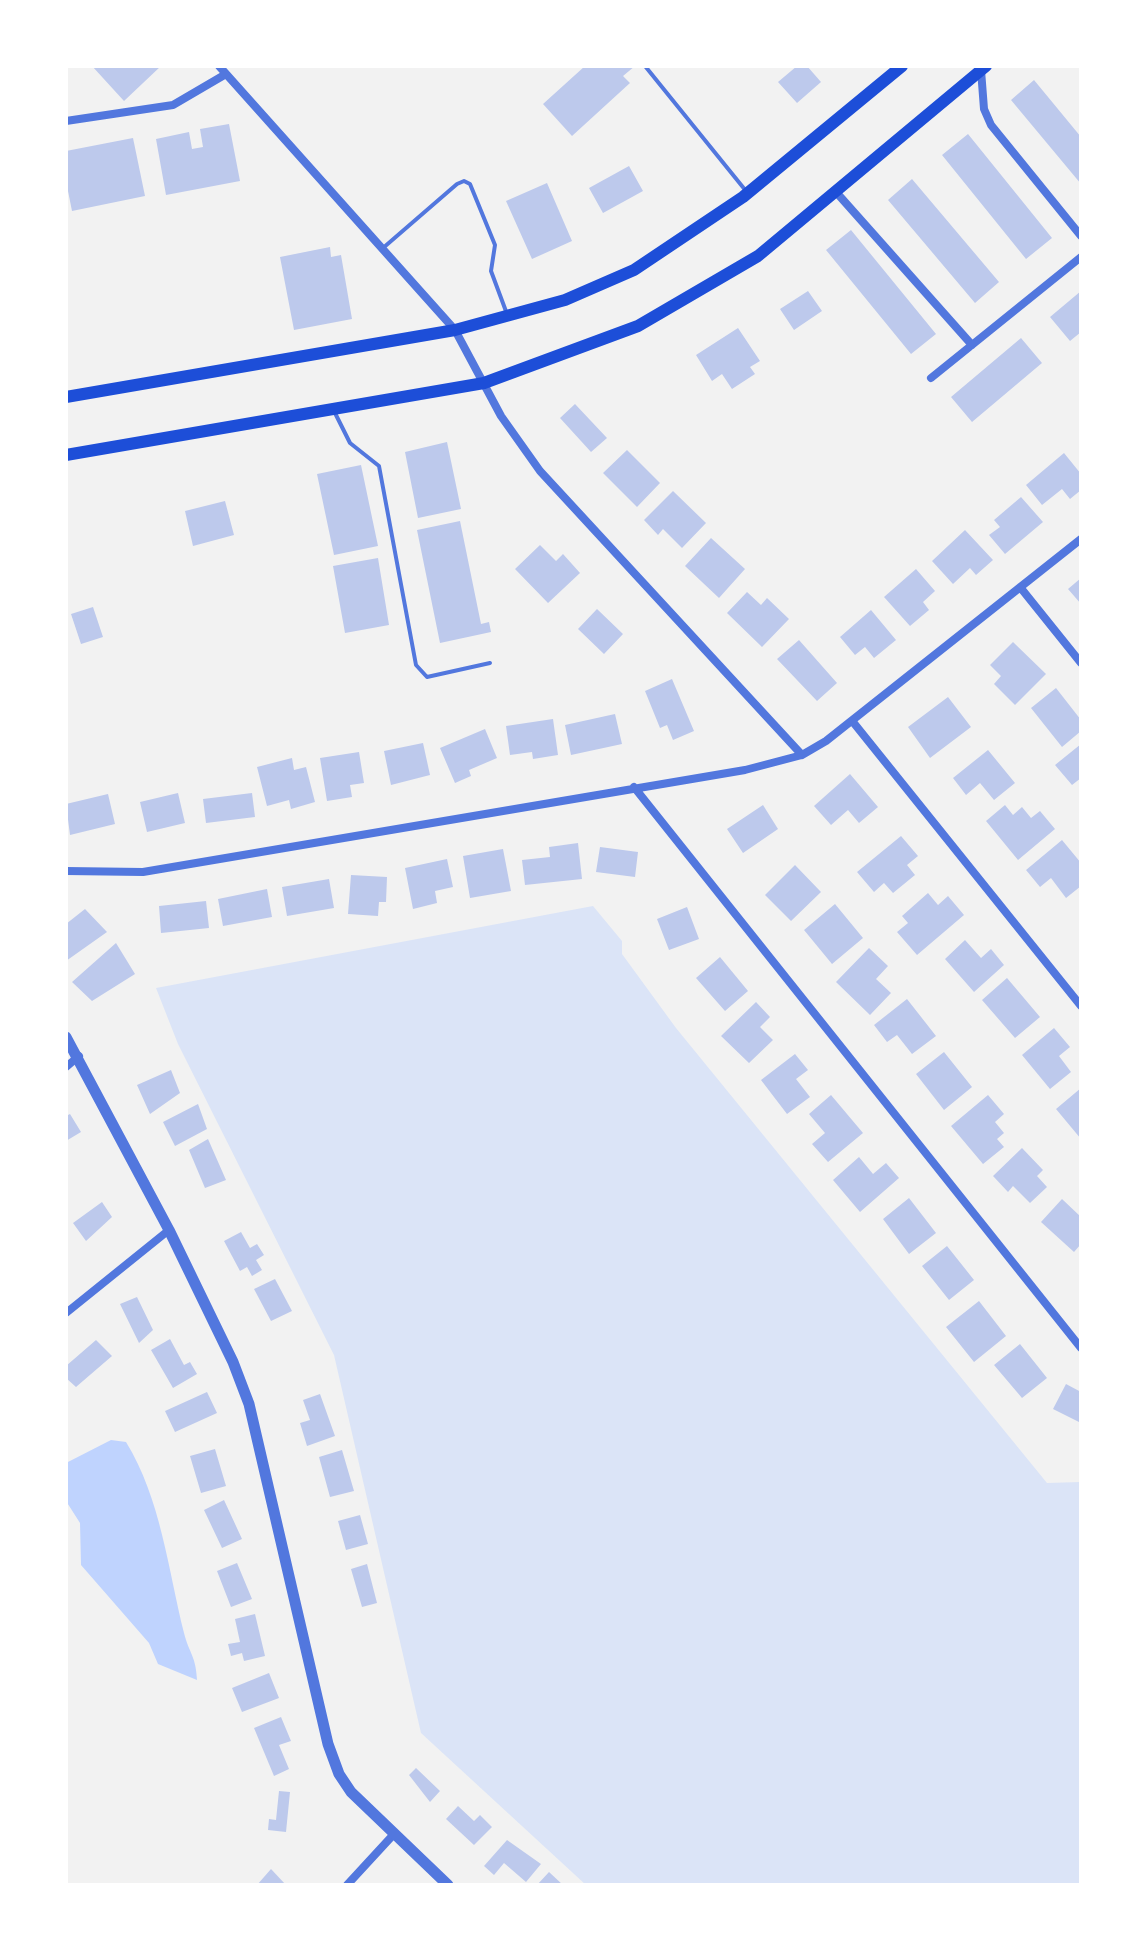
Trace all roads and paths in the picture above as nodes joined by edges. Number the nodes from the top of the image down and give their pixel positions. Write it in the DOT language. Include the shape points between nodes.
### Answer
graph roads {
  1 [pos="219,66"];
  2 [pos="645,66"];
  3 [pos="902,66"];
  4 [pos="984,68"];
  5 [pos="226,74"];
  6 [pos="66,121"];
  7 [pos="836,192"];
  8 [pos="748,193"];
  9 [pos="1081,236"];
  10 [pos="382,248"];
  11 [pos="1081,257"];
  12 [pos="508,316"];
  13 [pos="455,330"];
  14 [pos="972,345"];
  15 [pos="931,378"];
  16 [pos="484,383"];
  17 [pos="66,397"];
  18 [pos="335,410"];
  19 [pos="66,455"];
  20 [pos="1081,539"];
  21 [pos="1020,587"];
  22 [pos="490,663"];
  23 [pos="1081,663"];
  24 [pos="853,722"];
  25 [pos="802,755"];
  26 [pos="634,787"];
  27 [pos="66,871"];
  28 [pos="1081,1006"];
  29 [pos="66,1037"];
  30 [pos="79,1056"];
  31 [pos="66,1067"];
  32 [pos="169,1230"];
  33 [pos="66,1313"];
  34 [pos="1081,1348"];
  35 [pos="394,1834"];
  36 [pos="347,1885"];
  37 [pos="448,1885"];
  1 -- 5 [label="street"];
  2 -- 8 [label="lane"];
  3 -- 8 [label="main road"];
  4 -- 7 [label="main road"];
  4 -- 9 [label="street" via="984,109 991,125"];
  5 -- 6 [label="street" via="173,105"];
  5 -- 10 [label="street"];
  7 -- 14 [label="street"];
  7 -- 16 [label="main road" via="758,256 638,326"];
  8 -- 12 [label="main road" via="634,270 565,300"];
  10 -- 12 [label="lane" via="457,184 470,184 495,245 491,271"];
  10 -- 13 [label="street"];
  11 -- 14 [label="street"];
  12 -- 13 [label="main road"];
  13 -- 16 [label="street"];
  13 -- 17 [label="main road"];
  14 -- 15 [label="street"];
  16 -- 18 [label="main road"];
  16 -- 25 [label="street" via="540,471"];
  18 -- 19 [label="main road"];
  18 -- 22 [label="lane" via="350,443 379,466 416,665 427,677"];
  20 -- 21 [label="street"];
  21 -- 23 [label="street"];
  21 -- 24 [label="street"];
  24 -- 25 [label="street"];
  24 -- 28 [label="street"];
  25 -- 26 [label="street" via="745,770"];
  26 -- 27 [label="street" via="143,872"];
  26 -- 34 [label="street"];
  29 -- 30 [label="street"];
  30 -- 31 [label="street"];
  30 -- 32 [label="street"];
  32 -- 33 [label="street"];
  32 -- 35 [label="street" via="249,1404 328,1744 351,1792"];
  35 -- 36 [label="street"];
  35 -- 37 [label="street"];
}
